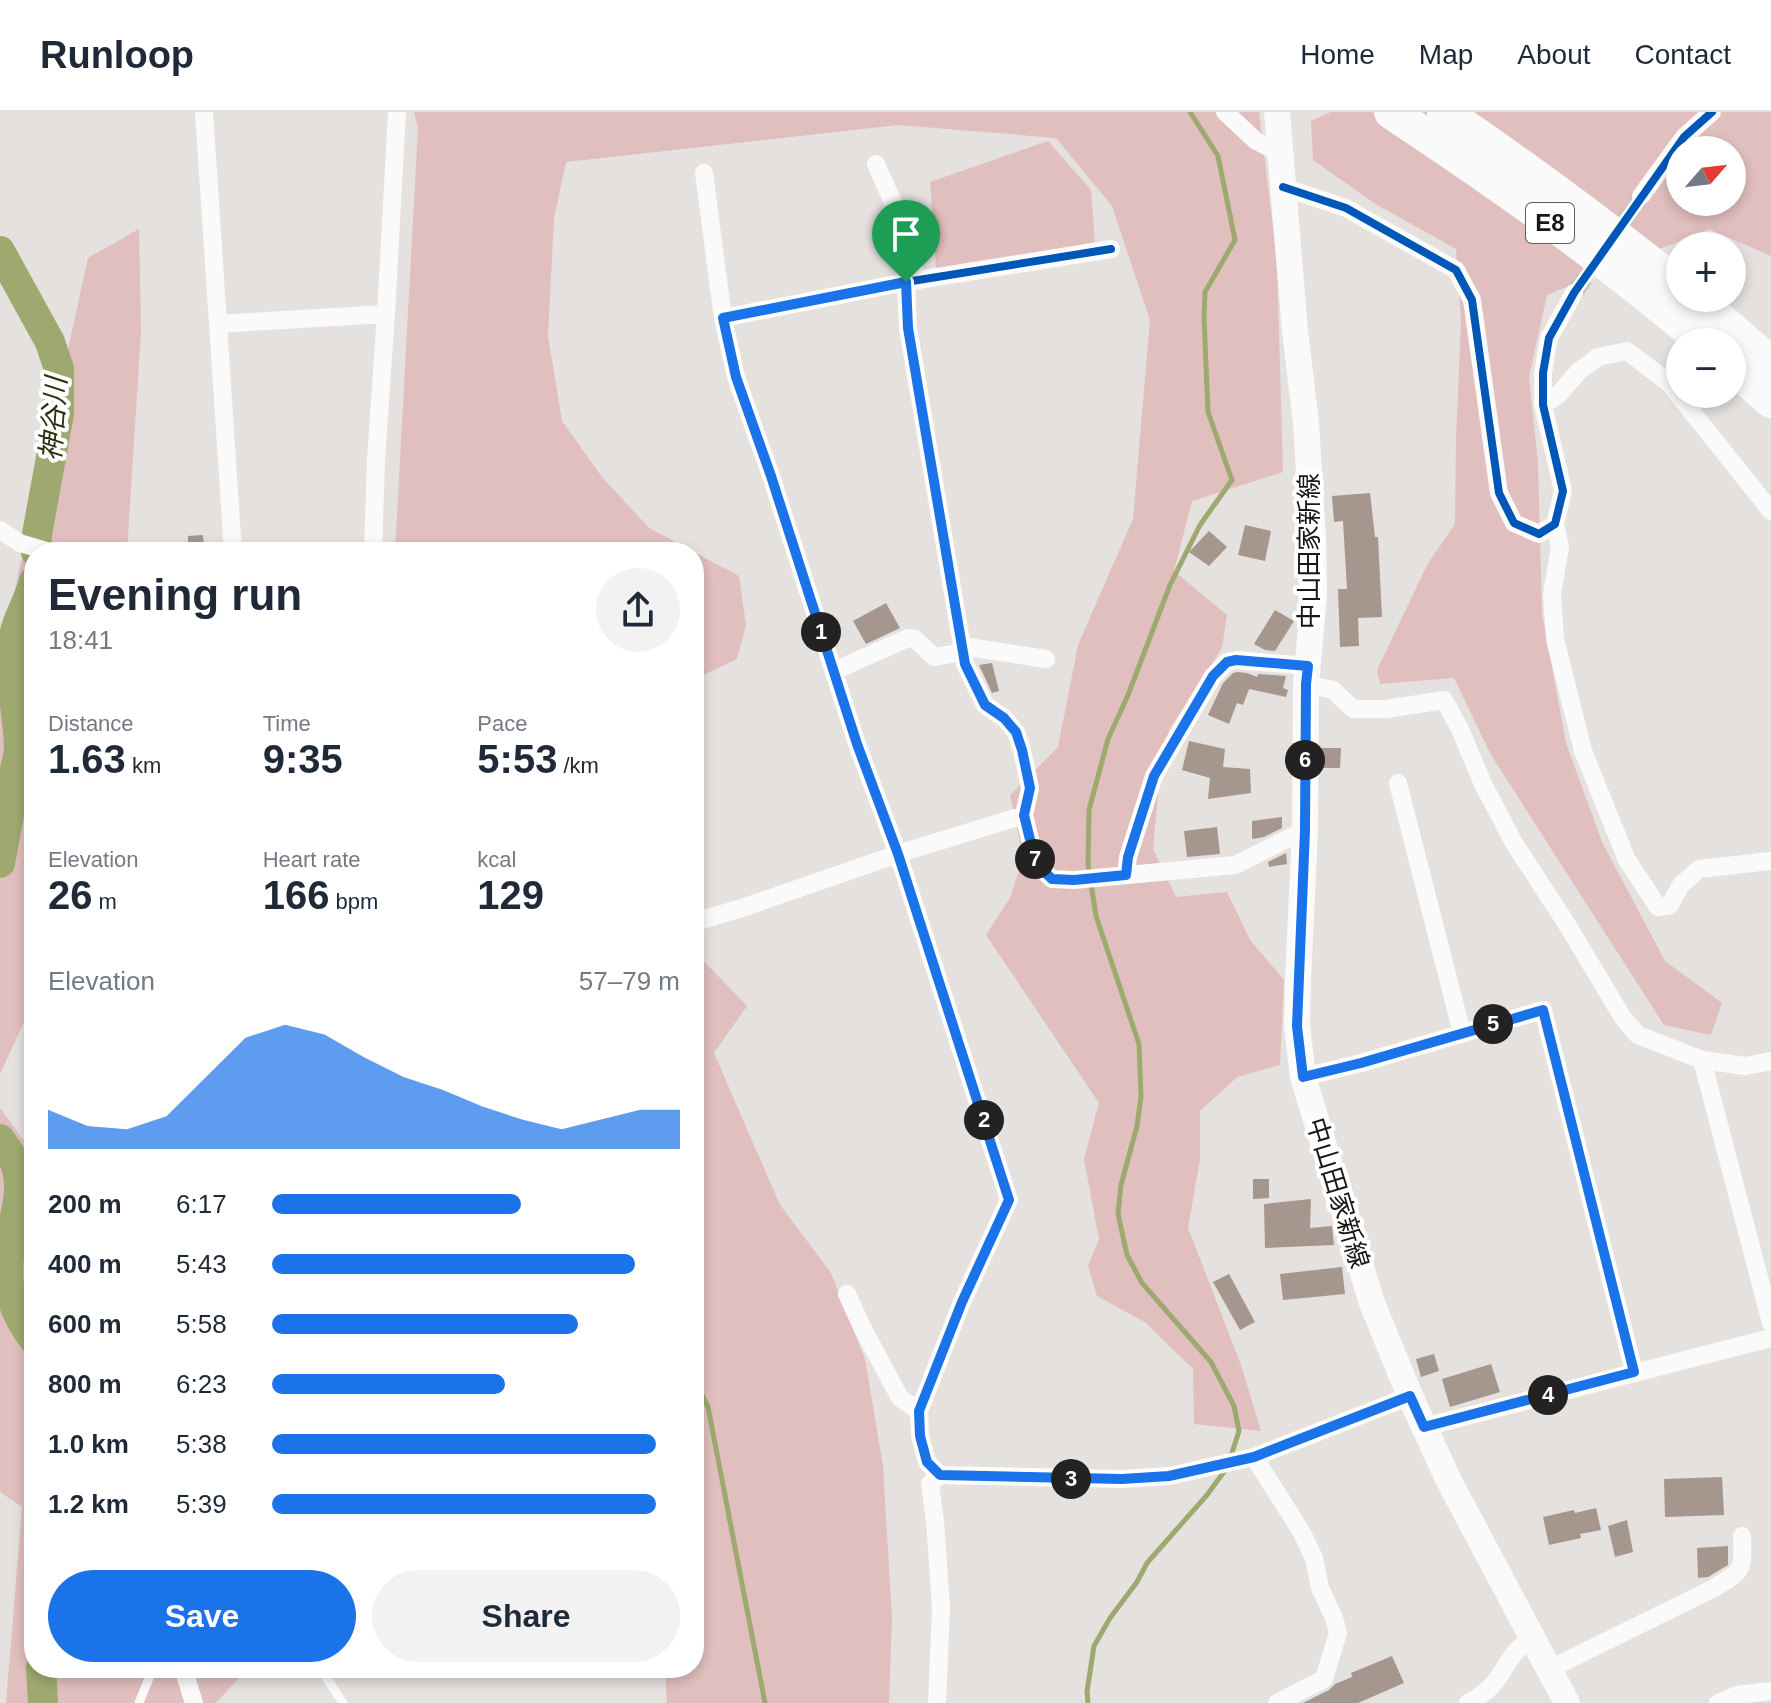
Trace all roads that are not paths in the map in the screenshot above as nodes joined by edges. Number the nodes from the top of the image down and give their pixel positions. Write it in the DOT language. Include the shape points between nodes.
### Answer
graph roads {
  1 [pos="204,112"];
  2 [pos="397,112"];
  3 [pos="1225,112"];
  4 [pos="1277,112"];
  5 [pos="1391,112"];
  6 [pos="1444,112"];
  7 [pos="1712,112"];
  8 [pos="1281,153"];
  9 [pos="876,164"];
  10 [pos="704,173"];
  11 [pos="1283,187"];
  12 [pos="1641,196"];
  13 [pos="1111,249"];
  14 [pos="1666,275"];
  15 [pos="911,281"];
  16 [pos="1574,293"];
  17 [pos="1711,312"];
  18 [pos="386,314"];
  19 [pos="723,318"];
  20 [pos="218,324"];
  21 [pos="1685,328"];
  22 [pos="1771,363"];
  23 [pos="1746,379"];
  24 [pos="1771,401"];
  25 [pos="1543,405"];
  26 [pos="1771,511"];
  27 [pos="1555,524"];
  28 [pos="0,530"];
  29 [pos="232,542"];
  30 [pos="373,542"];
  31 [pos="24,544"];
  32 [pos="962,649"];
  33 [pos="1046,659"];
  34 [pos="834,671"];
  35 [pos="1307,675"];
  36 [pos="1398,783"];
  37 [pos="1024,815"];
  38 [pos="1305,830"];
  39 [pos="898,854"];
  40 [pos="1771,861"];
  41 [pos="1126,875"];
  42 [pos="704,919"];
  43 [pos="1462,1033"];
  44 [pos="1702,1060"];
  45 [pos="1771,1061"];
  46 [pos="1303,1077"];
  47 [pos="847,1294"];
  48 [pos="1771,1323"];
  49 [pos="1771,1338"];
  50 [pos="1634,1372"];
  51 [pos="1410,1396"];
  52 [pos="919,1411"];
  53 [pos="1424,1427"];
  54 [pos="1254,1457"];
  55 [pos="940,1475"];
  56 [pos="1742,1536"];
  57 [pos="1532,1637"];
  58 [pos="1550,1669"];
  59 [pos="149,1678"];
  60 [pos="186,1678"];
  61 [pos="327,1678"];
  62 [pos="1771,1691"];
  63 [pos="139,1703"];
  64 [pos="194,1703"];
  65 [pos="343,1703"];
  66 [pos="937,1703"];
  67 [pos="1277,1703"];
  68 [pos="1468,1703"];
  69 [pos="1567,1703"];
  70 [pos="1718,1703"];
  1 -- 20 [label="street"];
  2 -- 18 [label="street"];
  3 -- 8 [label="street" via="1256,141"];
  4 -- 8 [label="main road, 中山田家新線"];
  5 -- 21 [label="highway, E8" via="1578,243"];
  6 -- 14 [label="highway, E8"];
  7 -- 12 [label="street" via="1684,137"];
  8 -- 11 [label="main road, 中山田家新線"];
  9 -- 15 [label="street" via="907,234"];
  10 -- 19 [label="street"];
  11 -- 27 [label="street" via="1346,208 1456,270 1472,300 1499,493 1514,523 1539,534"];
  11 -- 35 [label="main road, 中山田家新線" via="1313,538"];
  13 -- 15 [label="street"];
  15 -- 19 [label="street"];
  15 -- 32 [label="street" via="908,328"];
  16 -- 25 [label="street" via="1549,338"];
  17 -- 22 [label="highway"];
  18 -- 20 [label="street"];
  18 -- 30 [label="street"];
  19 -- 34 [label="street" via="736,377"];
  20 -- 29 [label="street"];
  23 -- 24 [label="highway"];
  25 -- 26 [label="street" via="1598,357 1627,351 1668,382"];
  25 -- 27 [label="street" via="1563,491"];
  27 -- 40 [label="street" via="1560,547 1552,594 1555,639 1583,751 1627,860 1658,907 1670,905 1699,869"];
  28 -- 31 [label="street"];
  32 -- 33 [label="street"];
  32 -- 34 [label="street" via="934,657 908,638"];
  32 -- 37 [label="street" via="985,705 1016,732 1030,788"];
  34 -- 39 [label="street"];
  35 -- 38 [label="main road, 中山田家新線"];
  35 -- 41 [label="street" via="1236,660 1213,676 1154,776"];
  35 -- 44 [label="street" via="1353,709 1444,700 1514,843 1623,1018 1638,1035"];
  36 -- 43 [label="street"];
  37 -- 39 [label="street"];
  37 -- 41 [label="street" via="1036,864 1052,879"];
  38 -- 41 [label="street" via="1235,865"];
  38 -- 46 [label="main road, 中山田家新線" via="1297,1026"];
  39 -- 42 [label="street"];
  39 -- 52 [label="street" via="1009,1200"];
  43 -- 46 [label="street"];
  43 -- 50 [label="street" via="1543,1010"];
  44 -- 45 [label="street" via="1745,1066"];
  44 -- 48 [label="street"];
  46 -- 51 [label="main road, 中山田家新線" via="1372,1303"];
  47 -- 52 [label="street" via="900,1398"];
  49 -- 50 [label="street"];
  50 -- 53 [label="street"];
  51 -- 53 [label="main road, 中山田家新線"];
  51 -- 54 [label="street"];
  52 -- 55 [label="street" via="927,1462"];
  53 -- 57 [label="main road, 中山田家新線"];
  54 -- 55 [label="street" via="1153,1477"];
  54 -- 67 [label="street" via="1314,1558 1338,1633 1324,1679"];
  55 -- 66 [label="street" via="930,1484 941,1608"];
  56 -- 58 [label="street" via="1739,1572"];
  57 -- 58 [label="main road, 中山田家新線"];
  57 -- 68 [label="street" via="1494,1684"];
  58 -- 69 [label="main road, 中山田家新線"];
  59 -- 63 [label="lane"];
  60 -- 64 [label="street"];
  61 -- 65 [label="lane"];
  62 -- 70 [label="street"];
}
